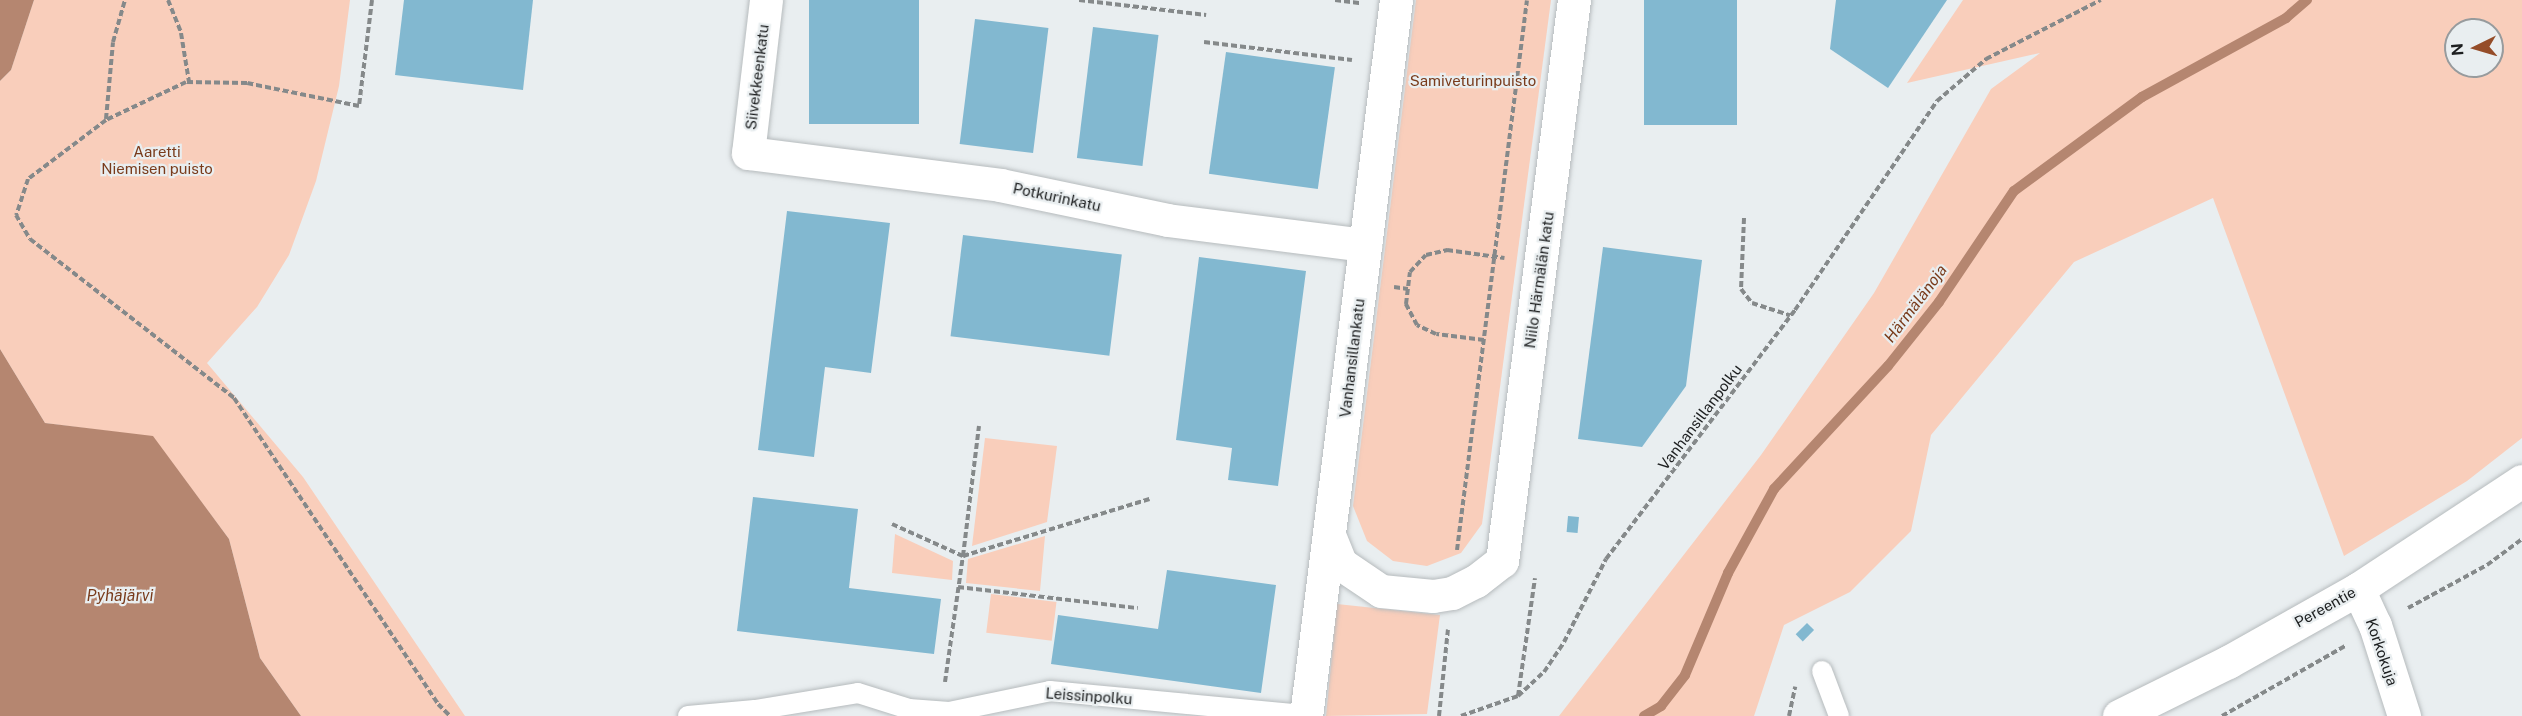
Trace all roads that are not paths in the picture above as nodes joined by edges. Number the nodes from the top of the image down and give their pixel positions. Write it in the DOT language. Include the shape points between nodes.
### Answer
graph roads {
  1 [pos="766,0"];
  2 [pos="1574,0"];
  3 [pos="1382,2"];
  4 [pos="748,153"];
  5 [pos="1365,245"];
  6 [pos="2522,481"];
  7 [pos="1329,535"];
  8 [pos="2358,589"];
  9 [pos="1822,671"];
  10 [pos="1297,714"];
  11 [pos="688,715"];
  12 [pos="1839,716"];
  13 [pos="2119,716"];
  14 [pos="2404,716"];
  1 -- 4 [label="street, Siivekkeenkatu"];
  2 -- 7 [label="street, Niilo Härmälän katu" via="1502,561 1452,593 1433,596 1381,591 1341,564"];
  3 -- 5 [label="street, Vanhansillankatu"];
  4 -- 5 [label="street, Potkurinkatu" via="1000,185 1167,220"];
  5 -- 7 [label="street, Vanhansillankatu"];
  6 -- 8 [label="street, Pereentie"];
  7 -- 10 [label="street, Vanhansillankatu"];
  8 -- 13 [label="street, Pereentie" via="2228,662"];
  8 -- 14 [label="street, Korkokuja" via="2375,625"];
  9 -- 12 [label="lane"];
  10 -- 11 [label="lane, Leissinpolku" via="1050,692 941,711 909,710 858,693 755,710"];
}
